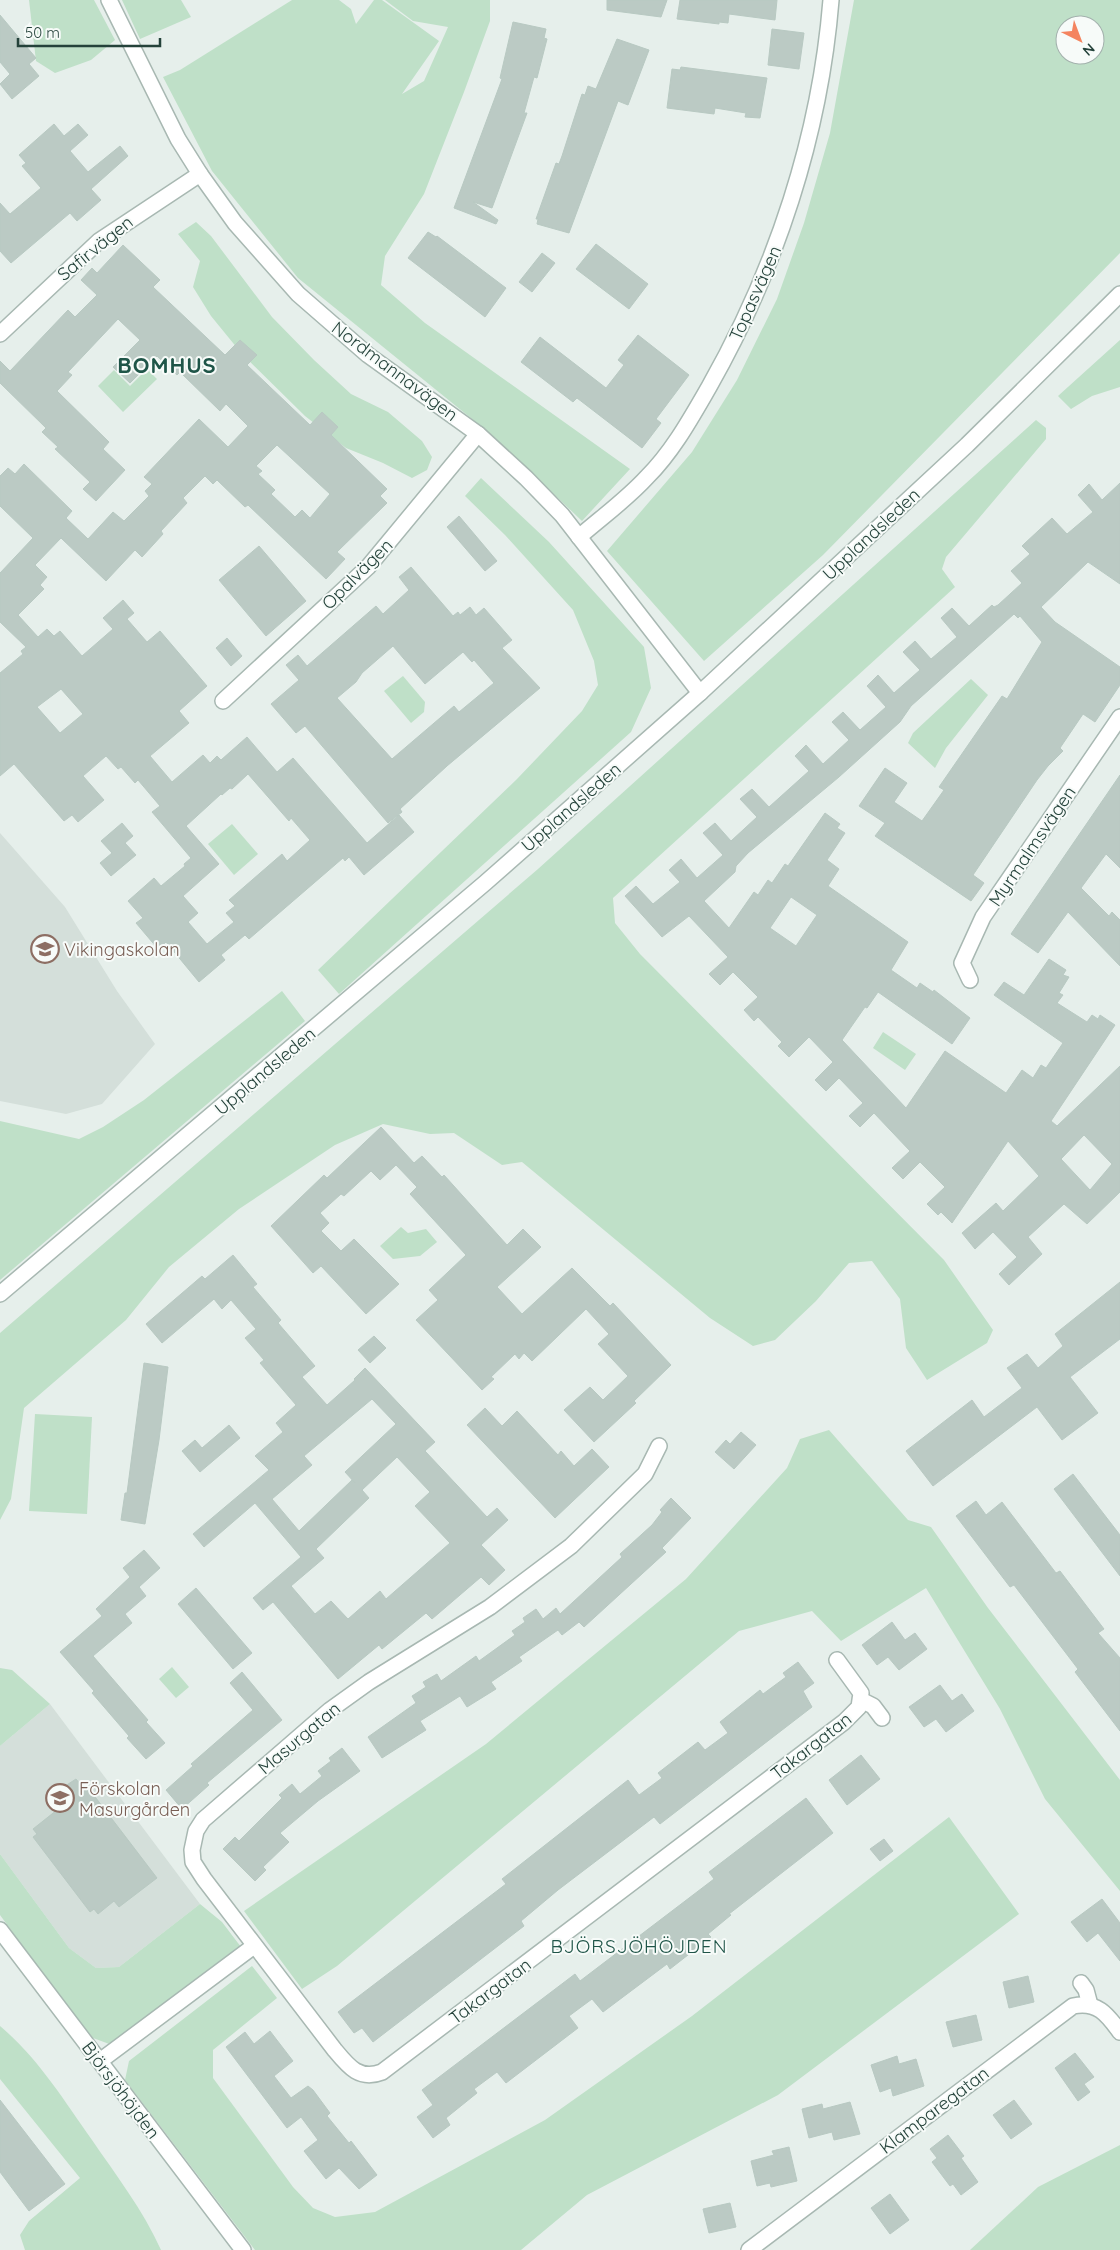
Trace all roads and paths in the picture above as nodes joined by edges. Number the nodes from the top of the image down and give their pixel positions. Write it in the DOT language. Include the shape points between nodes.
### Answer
graph roads {
  1 [pos="109,0"];
  2 [pos="831,0"];
  3 [pos="200,174"];
  4 [pos="1120,294"];
  5 [pos="0,334"];
  6 [pos="478,434"];
  7 [pos="579,537"];
  8 [pos="700,694"];
  9 [pos="223,701"];
  10 [pos="1120,717"];
  11 [pos="970,980"];
  12 [pos="0,1294"];
  13 [pos="658,1446"];
  14 [pos="837,1660"];
  15 [pos="861,1700"];
  16 [pos="882,1718"];
  17 [pos="0,1930"];
  18 [pos="254,1946"];
  19 [pos="1081,1983"];
  20 [pos="1090,2004"];
  21 [pos="1120,2032"];
  22 [pos="100,2061"];
  23 [pos="242,2250"];
  24 [pos="749,2250"];
  1 -- 3 [label="street, Nordmannavägen" via="178,139"];
  2 -- 7 [label="street, Topasvägen" via="809,135 778,240 758,292 729,351 678,438 647,478"];
  3 -- 5 [label="street, Safirvägen" via="99,241"];
  3 -- 6 [label="street, Nordmannavägen" via="235,222 298,294 368,354"];
  4 -- 8 [label="street, Upplandsleden" via="967,445"];
  6 -- 7 [label="street, Nordmannavägen" via="542,494"];
  6 -- 9 [label="street, Opalvägen" via="368,567"];
  7 -- 8 [label="street, Nordmannavägen"];
  8 -- 12 [label="street, Upplandsleden" via="485,883"];
  10 -- 11 [label="street, Myrmalmsvägen" via="983,917 962,963"];
  13 -- 18 [label="street, Masurgatan" via="645,1474 571,1546 490,1607 330,1710 203,1820 193,1840 194,1862"];
  14 -- 15 [label="street, Takargatan" via="857,1685"];
  15 -- 16 [label="street, Takargatan" via="873,1706"];
  15 -- 18 [label="street, Takargatan" via="860,1707 844,1722 373,2076 349,2067"];
  17 -- 22 [label="street, Björsjöhöjden"];
  18 -- 22 [label="street"];
  19 -- 20 [label="street"];
  20 -- 21 [label="street" via="1104,2012"];
  20 -- 24 [label="street, Klamparegatan" via="1073,2006 1059,2015"];
  22 -- 23 [label="street, Björsjöhöjden"];
}
